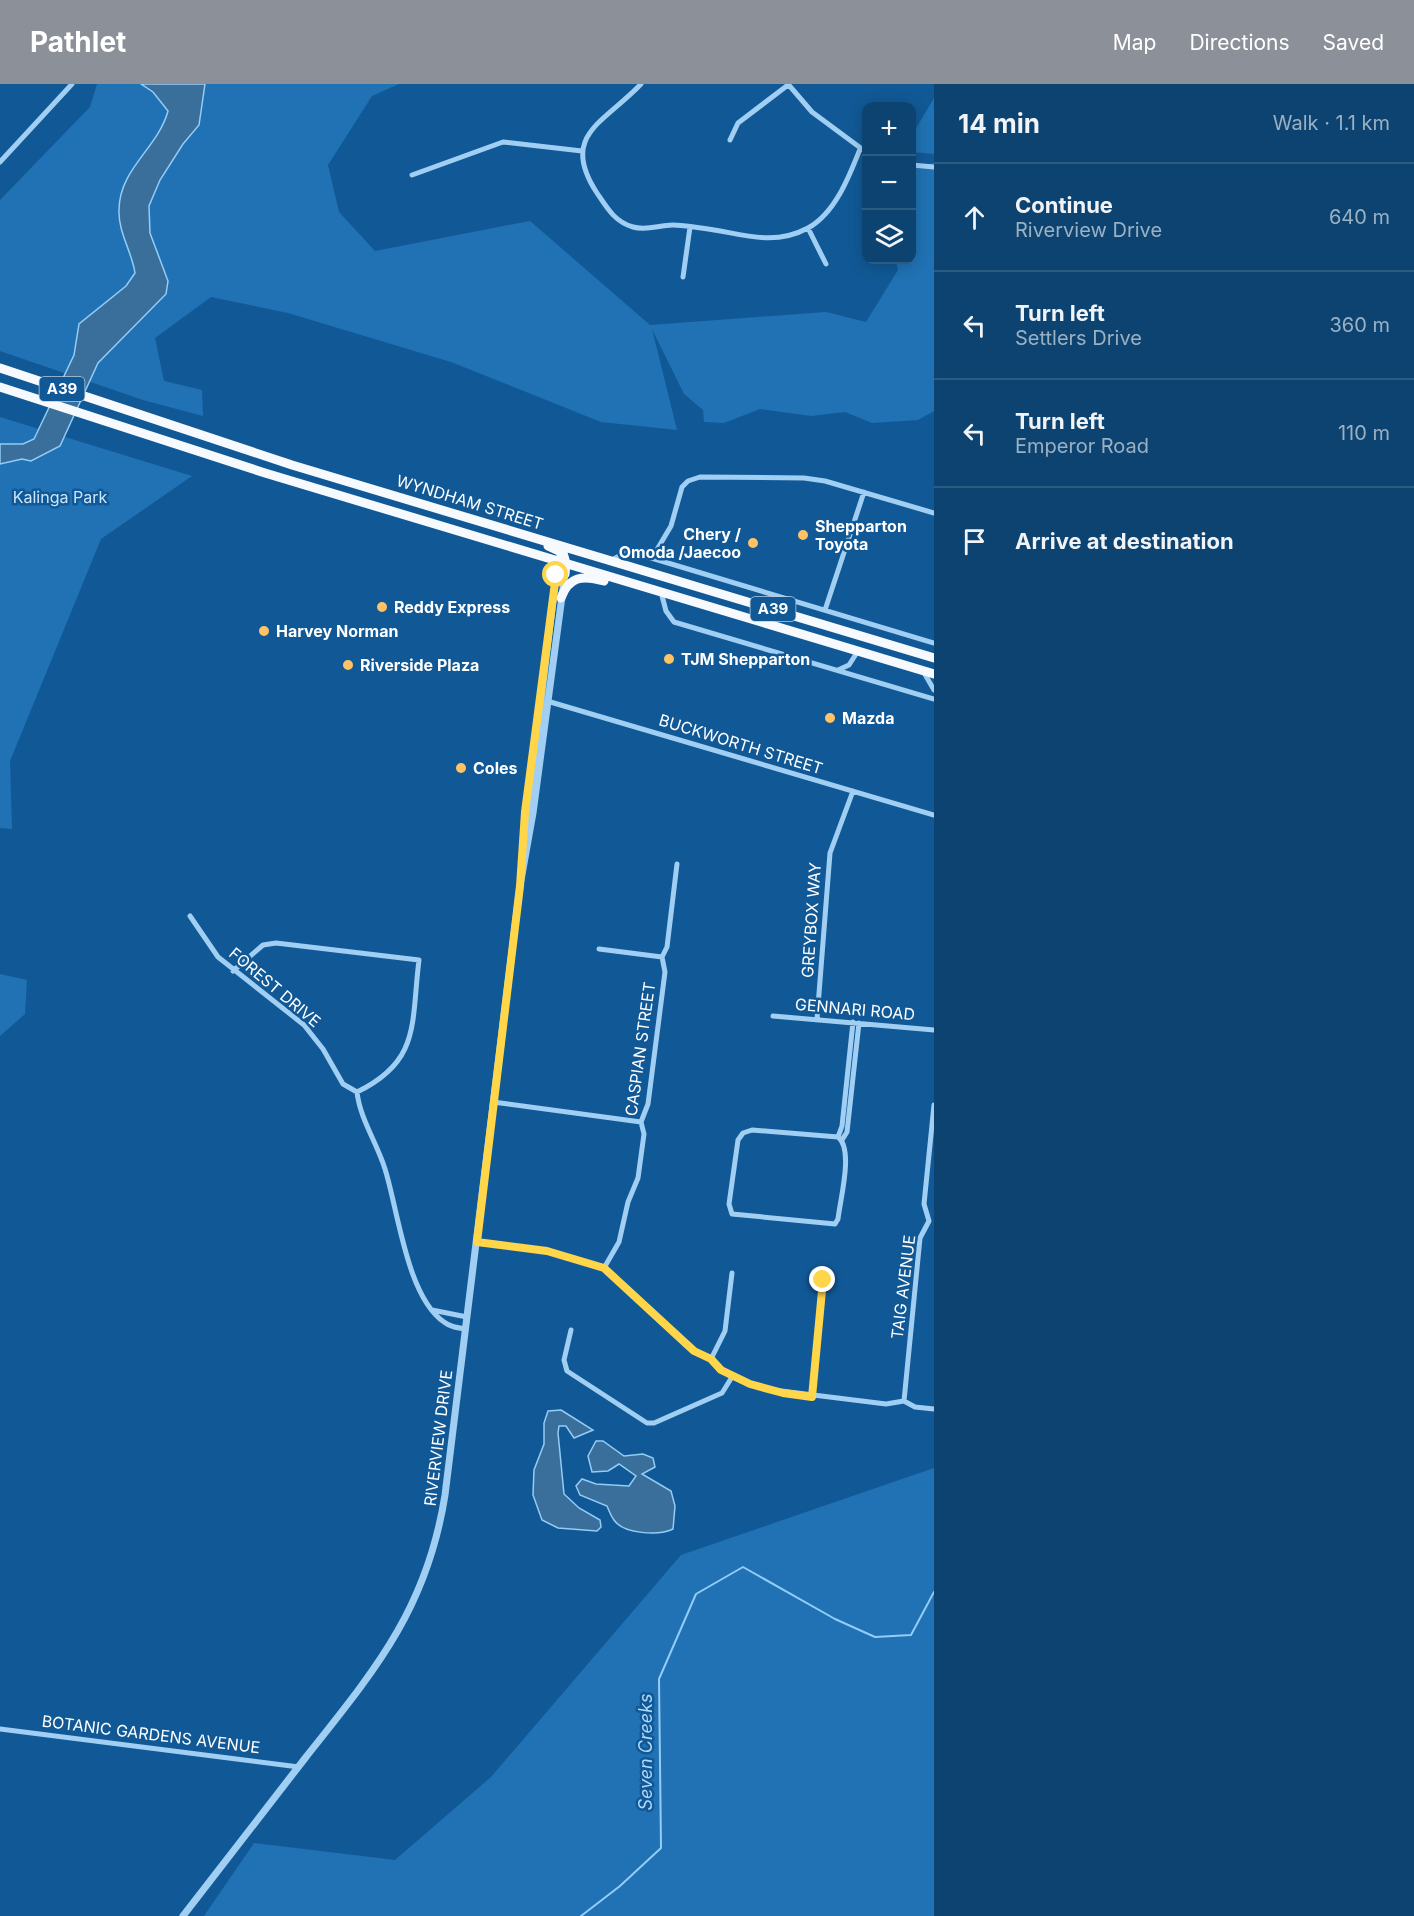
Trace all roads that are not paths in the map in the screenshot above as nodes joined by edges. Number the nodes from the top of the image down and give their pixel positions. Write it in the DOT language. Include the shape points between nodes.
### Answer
graph roads {
  1 [pos="71,84"];
  2 [pos="639,85"];
  3 [pos="788,85"];
  4 [pos="730,140"];
  5 [pos="860,149"];
  6 [pos="582,151"];
  7 [pos="0,162"];
  8 [pos="916,165"];
  9 [pos="934,167"];
  10 [pos="412,175"];
  11 [pos="690,227"];
  12 [pos="808,228"];
  13 [pos="826,264"];
  14 [pos="683,277"];
  15 [pos="0,368"];
  16 [pos="0,387"];
  17 [pos="225,443"];
  18 [pos="238,465"];
  19 [pos="315,472"];
  20 [pos="329,492"];
  21 [pos="864,492"];
  22 [pos="453,513"];
  23 [pos="934,513"];
  24 [pos="581,551"];
  25 [pos="652,558"];
  26 [pos="562,559"];
  27 [pos="612,560"];
  28 [pos="560,574"];
  29 [pos="660,591"];
  30 [pos="561,598"];
  31 [pos="825,610"];
  32 [pos="858,635"];
  33 [pos="873,639"];
  34 [pos="934,643"];
  35 [pos="858,651"];
  36 [pos="873,656"];
  37 [pos="934,658"];
  38 [pos="837,670"];
  39 [pos="922,671"];
  40 [pos="934,674"];
  41 [pos="934,690"];
  42 [pos="544,699"];
  43 [pos="934,699"];
  44 [pos="853,791"];
  45 [pos="934,815"];
  46 [pos="677,864"];
  47 [pos="190,916"];
  48 [pos="599,949"];
  49 [pos="662,957"];
  50 [pos="233,971"];
  51 [pos="773,1016"];
  52 [pos="817,1018"];
  53 [pos="856,1023"];
  54 [pos="934,1031"];
  55 [pos="357,1092"];
  56 [pos="494,1102"];
  57 [pos="934,1105"];
  58 [pos="641,1122"];
  59 [pos="840,1139"];
  60 [pos="931,1221"];
  61 [pos="477,1242"];
  62 [pos="604,1268"];
  63 [pos="732,1273"];
  64 [pos="823,1280"];
  65 [pos="431,1309"];
  66 [pos="467,1317"];
  67 [pos="466,1329"];
  68 [pos="571,1330"];
  69 [pos="711,1359"];
  70 [pos="732,1377"];
  71 [pos="812,1397"];
  72 [pos="904,1401"];
  73 [pos="934,1409"];
  74 [pos="0,1729"];
  75 [pos="299,1767"];
  76 [pos="183,1916"];
  1 -- 7 [label="street"];
  2 -- 6 [label="street" via="595,127"];
  3 -- 4 [label="street" via="738,123"];
  3 -- 5 [label="street" via="812,112"];
  5 -- 12 [label="street" via="825,215"];
  6 -- 10 [label="street" via="503,141"];
  6 -- 11 [label="street" via="584,174 618,221 642,229"];
  8 -- 9 [label="street"];
  11 -- 12 [label="street" via="758,239"];
  11 -- 14 [label="street"];
  12 -- 13 [label="street"];
  15 -- 17 [label="highway, WYNDHAM STREET / A39"];
  16 -- 18 [label="highway, WYNDHAM STREET / A39"];
  17 -- 18 [label="highway" via="226,451"];
  17 -- 19 [label="highway, WYNDHAM STREET / A39"];
  18 -- 20 [label="highway, WYNDHAM STREET / A39"];
  19 -- 20 [label="highway"];
  19 -- 22 [label="highway, WYNDHAM STREET / A39"];
  20 -- 26 [label="highway, WYNDHAM STREET / A39"];
  21 -- 23 [label="street"];
  21 -- 25 [label="street" via="804,478 700,477 682,487 671,526"];
  21 -- 31 [label="street"];
  22 -- 24 [label="highway, WYNDHAM STREET / A39"];
  22 -- 26 [label="highway" via="549,546"];
  24 -- 26 [label="highway" via="571,549"];
  24 -- 27 [label="highway, WYNDHAM STREET / A39"];
  25 -- 27 [label="street" via="628,551"];
  25 -- 31 [label="street"];
  26 -- 28 [label="highway"];
  26 -- 29 [label="highway, WYNDHAM STREET / A39"];
  27 -- 32 [label="highway, WYNDHAM STREET / A39"];
  28 -- 30 [label="street, RIVERVIEW DRIVE"];
  28 -- 42 [label="street, RIVERVIEW DRIVE"];
  29 -- 30 [label="highway" via="637,590 583,577 570,581"];
  29 -- 35 [label="highway, WYNDHAM STREET / A39"];
  29 -- 38 [label="street" via="666,612 674,622"];
  30 -- 42 [label="street, RIVERVIEW DRIVE"];
  31 -- 34 [label="street"];
  32 -- 33 [label="highway, WYNDHAM STREET / A39"];
  32 -- 35 [label="highway"];
  33 -- 36 [label="highway"];
  33 -- 37 [label="highway, WYNDHAM STREET / A39"];
  35 -- 36 [label="highway, WYNDHAM STREET / A39"];
  35 -- 38 [label="street" via="849,665"];
  36 -- 39 [label="highway, WYNDHAM STREET / A39"];
  38 -- 43 [label="street"];
  39 -- 40 [label="highway, WYNDHAM STREET / A39"];
  39 -- 41 [label="street"];
  42 -- 44 [label="street, BUCKWORTH STREET"];
  42 -- 56 [label="street, RIVERVIEW DRIVE" via="525,812"];
  44 -- 45 [label="street, BUCKWORTH STREET"];
  44 -- 52 [label="street, GREYBOX WAY" via="830,853"];
  46 -- 49 [label="street, CASPIAN STREET"];
  47 -- 50 [label="street, FOREST DRIVE" via="218,957"];
  48 -- 49 [label="street"];
  49 -- 58 [label="street, CASPIAN STREET" via="665,972 648,1104"];
  50 -- 55 [label="street, FOREST DRIVE" via="304,1025 343,1084"];
  50 -- 55 [label="street" via="263,945 276,943 419,960 408,1047 377,1082"];
  51 -- 52 [label="street, GENNARI ROAD"];
  52 -- 53 [label="street, GENNARI ROAD"];
  53 -- 54 [label="street, GENNARI ROAD"];
  53 -- 59 [label="street" via="847,1132"];
  55 -- 65 [label="street, FOREST DRIVE" via="359,1107 388,1178 402,1242"];
  56 -- 58 [label="street"];
  56 -- 61 [label="street, RIVERVIEW DRIVE"];
  57 -- 60 [label="street, TAIG AVENUE" via="924,1204"];
  58 -- 62 [label="street, CASPIAN STREET" via="644,1134 638,1178 619,1242"];
  59 -- 59 [label="street" via="846,1156 835,1224 732,1214 729,1204 742,1133 752,1130"];
  60 -- 72 [label="street, TAIG AVENUE" via="920,1238"];
  61 -- 62 [label="street" via="547,1251"];
  61 -- 66 [label="street, RIVERVIEW DRIVE"];
  62 -- 69 [label="street" via="694,1351"];
  63 -- 69 [label="street" via="725,1331"];
  64 -- 71 [label="street"];
  65 -- 66 [label="street"];
  65 -- 67 [label="street" via="445,1323"];
  66 -- 67 [label="street, RIVERVIEW DRIVE"];
  67 -- 75 [label="street, RIVERVIEW DRIVE" via="441,1517 422,1585 386,1654"];
  68 -- 70 [label="street" via="564,1360 567,1371 647,1423 722,1393"];
  69 -- 70 [label="street"];
  70 -- 71 [label="street" via="765,1389"];
  71 -- 72 [label="street" via="893,1405"];
  72 -- 73 [label="street"];
  74 -- 75 [label="street, BOTANIC GARDENS AVENUE"];
  75 -- 76 [label="street, RIVERVIEW DRIVE"];
}
